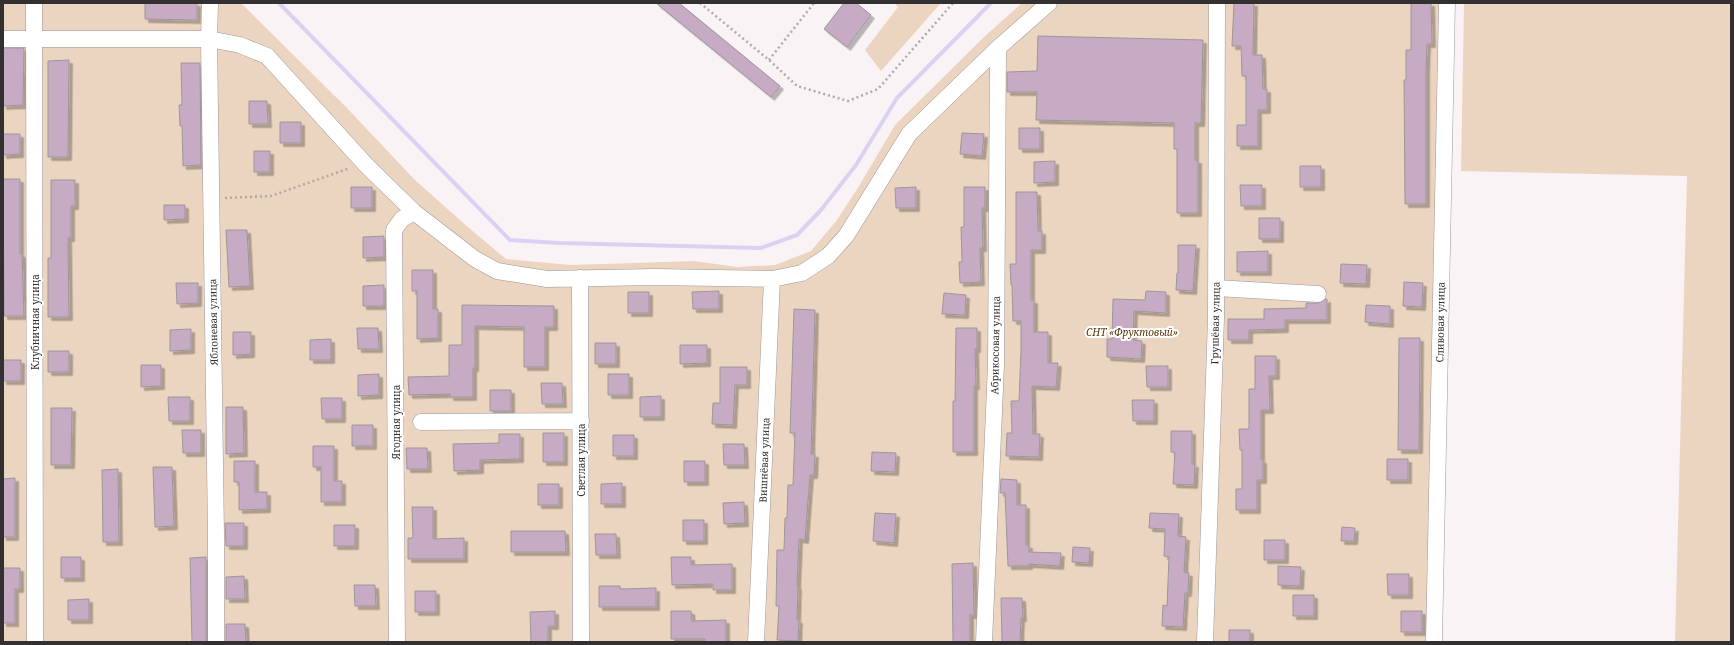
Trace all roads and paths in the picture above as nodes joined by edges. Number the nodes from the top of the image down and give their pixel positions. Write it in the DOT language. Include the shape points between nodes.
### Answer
graph roads {
  1 [pos="34,3"];
  2 [pos="210,3"];
  3 [pos="700,3"];
  4 [pos="814,3"];
  5 [pos="953,3"];
  6 [pos="1048,3"];
  7 [pos="1217,3"];
  8 [pos="1447,3"];
  9 [pos="3,39"];
  10 [pos="35,39"];
  11 [pos="209,39"];
  12 [pos="998,48"];
  13 [pos="769,60"];
  14 [pos="366,165"];
  15 [pos="212,199"];
  16 [pos="414,212"];
  17 [pos="580,278"];
  18 [pos="772,279"];
  19 [pos="1216,288"];
  20 [pos="1318,294"];
  21 [pos="581,421"];
  22 [pos="422,422"];
  23 [pos="35,642"];
  24 [pos="216,642"];
  25 [pos="397,642"];
  26 [pos="581,642"];
  27 [pos="756,642"];
  28 [pos="984,642"];
  29 [pos="1205,642"];
  30 [pos="1434,642"];
  1 -- 10 [label="street, Клубничная улица"];
  2 -- 11 [label="street, Яблоневая улица"];
  3 -- 13 [label="path"];
  4 -- 13 [label="path"];
  5 -- 13 [label="path" via="878,89 848,101 797,86"];
  6 -- 12 [label="street"];
  7 -- 19 [label="street, Грушёвая улица"];
  8 -- 30 [label="street, Сливовая улица"];
  9 -- 10 [label="street"];
  10 -- 11 [label="street"];
  10 -- 23 [label="street, Клубничная улица"];
  11 -- 14 [label="street" via="240,45 267,56"];
  11 -- 15 [label="street, Яблоневая улица"];
  12 -- 18 [label="street" via="909,134 846,236 828,256 802,273"];
  12 -- 28 [label="street, Абрикосовая улица" via="996,365"];
  14 -- 15 [label="path" via="345,169 271,196"];
  14 -- 16 [label="street"];
  15 -- 24 [label="street, Яблоневая улица"];
  16 -- 17 [label="street" via="475,259 497,272 547,279"];
  16 -- 25 [label="street, Ягодная улица" via="402,219 394,230"];
  17 -- 18 [label="street"];
  17 -- 21 [label="street, Светлая улица"];
  18 -- 27 [label="street, Вишнёвая улица"];
  19 -- 20 [label="street"];
  19 -- 29 [label="street, Грушёвая улица"];
  21 -- 22 [label="street"];
  21 -- 26 [label="street, Светлая улица"];
}
